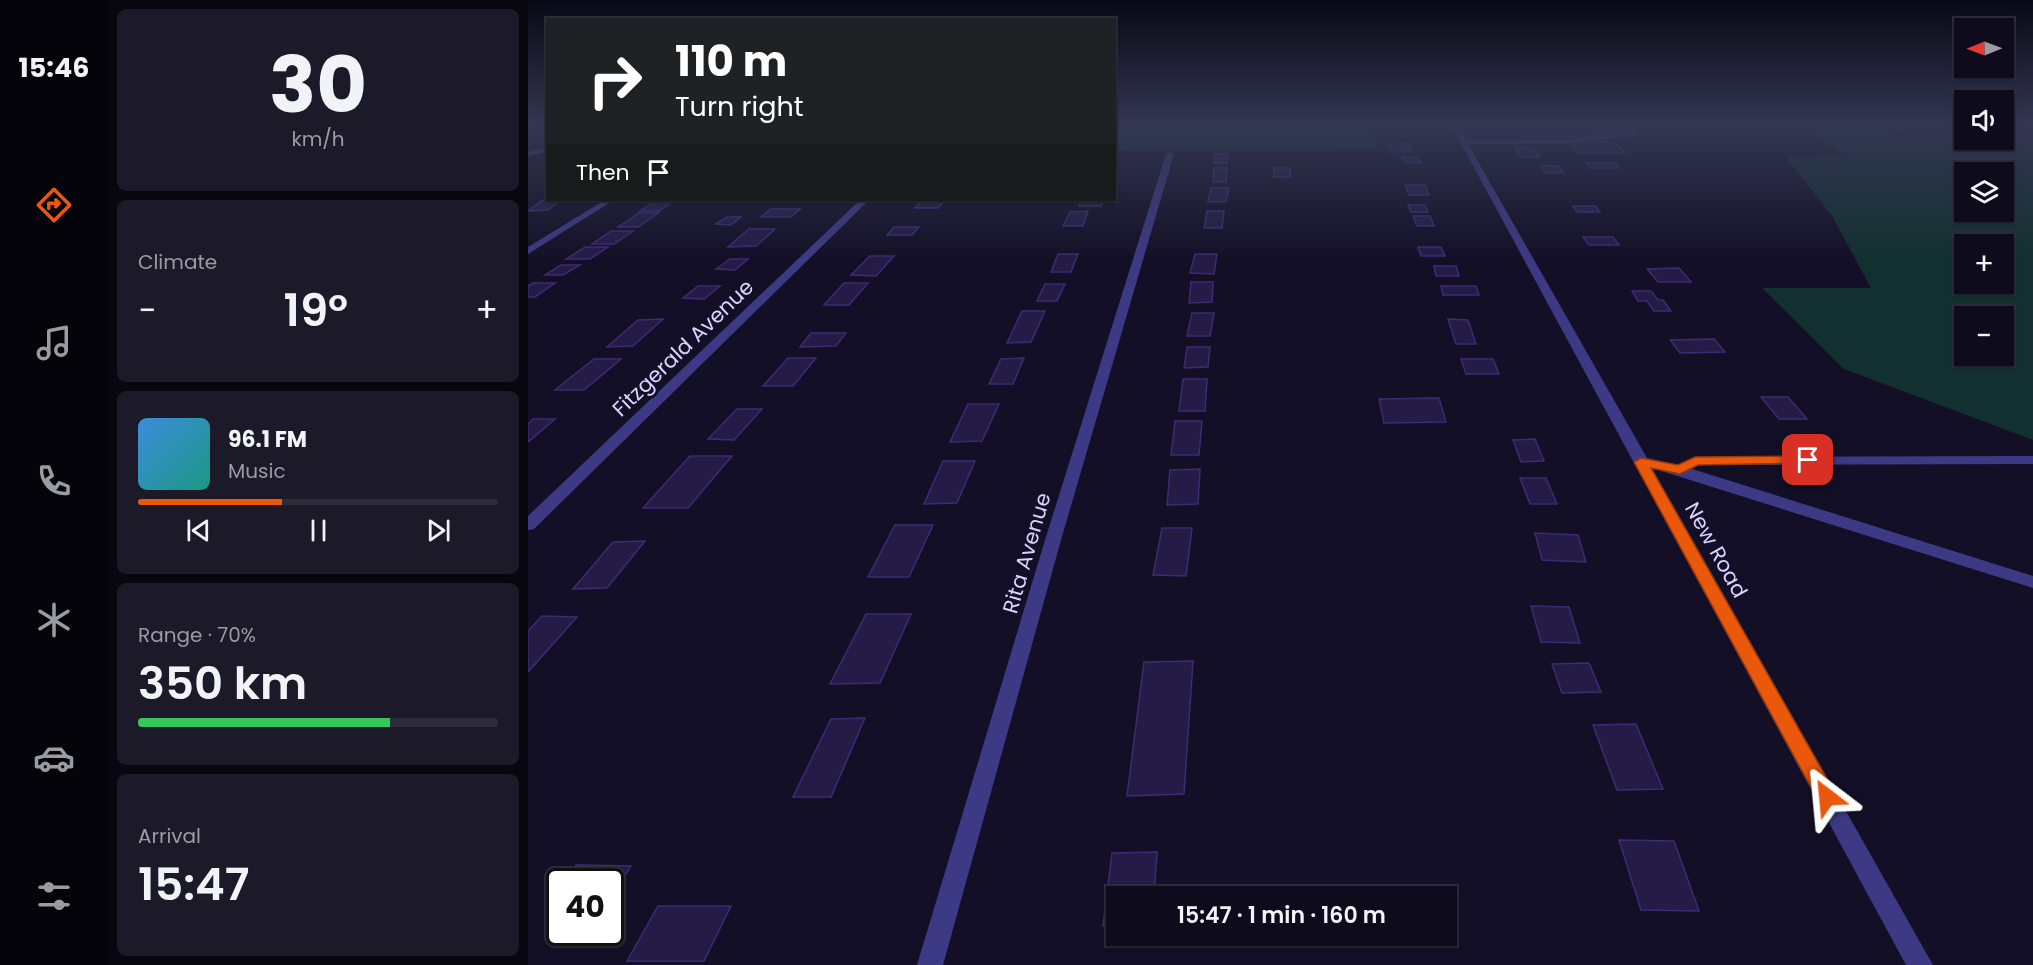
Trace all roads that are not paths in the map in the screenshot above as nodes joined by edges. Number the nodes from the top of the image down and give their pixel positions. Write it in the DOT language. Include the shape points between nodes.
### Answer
graph roads {
  1 [pos="1165,170"];
  2 [pos="1479,170"];
  3 [pos="608,201"];
  4 [pos="864,201"];
  5 [pos="528,251"];
  6 [pos="2033,460"];
  7 [pos="1641,462"];
  8 [pos="1680,470"];
  9 [pos="528,525"];
  10 [pos="2033,582"];
  11 [pos="930,965"];
  12 [pos="1920,965"];
  1 -- 11 [label="street, Rita Avenue"];
  2 -- 7 [label="street, New Road"];
  3 -- 5 [label="street"];
  4 -- 9 [label="street, Fitzgerald Avenue"];
  6 -- 8 [label="street" via="1695,461"];
  7 -- 8 [label="street"];
  7 -- 12 [label="street, New Road"];
  8 -- 10 [label="street"];
}
